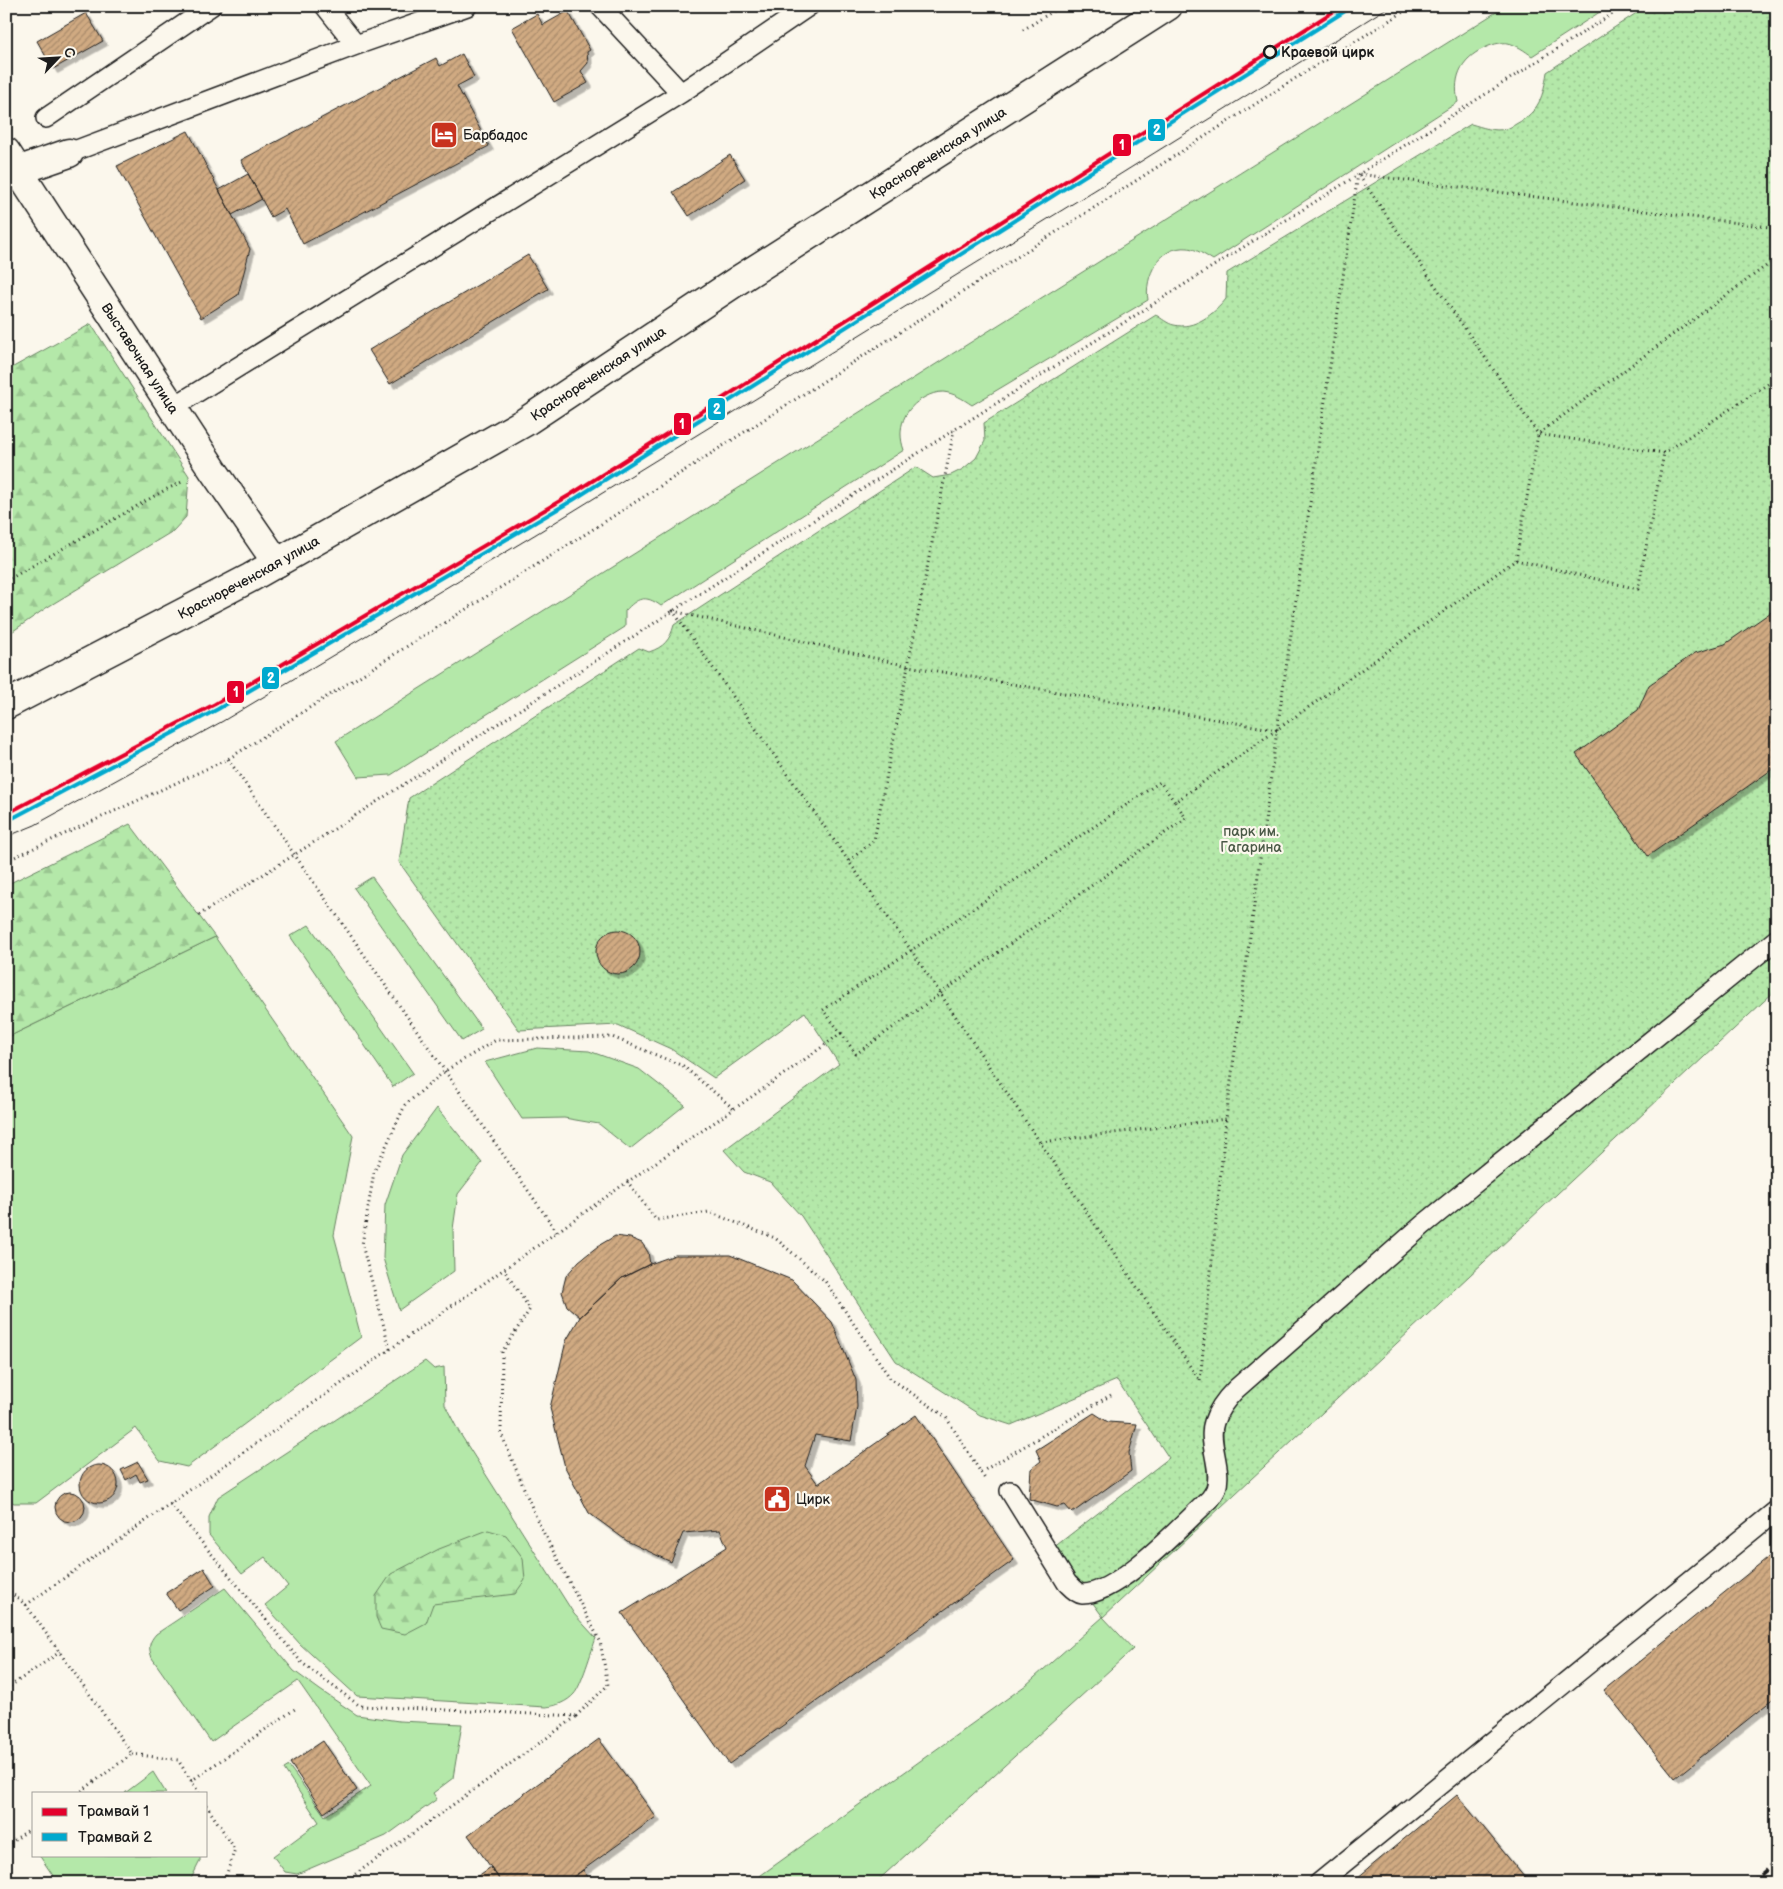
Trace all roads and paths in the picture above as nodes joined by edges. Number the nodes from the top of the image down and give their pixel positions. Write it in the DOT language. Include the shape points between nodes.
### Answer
graph roads {
  1 [pos="211,6"];
  2 [pos="325,6"];
  3 [pos="467,6"];
  4 [pos="600,6"];
  5 [pos="809,6"];
  6 [pos="1061,6"];
  7 [pos="1168,6"];
  8 [pos="1412,6"];
  9 [pos="1624,6"];
  10 [pos="1023,30"];
  11 [pos="356,45"];
  12 [pos="680,94"];
  13 [pos="46,118"];
  14 [pos="69,153"];
  15 [pos="10,166"];
  16 [pos="1358,174"];
  17 [pos="1777,228"];
  18 [pos="1777,258"];
  19 [pos="1777,378"];
  20 [pos="183,401"];
  21 [pos="954,430"];
  22 [pos="1538,434"];
  23 [pos="1664,453"];
  24 [pos="213,470"];
  25 [pos="1516,560"];
  26 [pos="277,563"];
  27 [pos="6,581"];
  28 [pos="673,611"];
  29 [pos="908,666"];
  30 [pos="6,705"];
  31 [pos="1277,730"];
  32 [pos="228,759"];
  33 [pos="1174,802"];
  34 [pos="294,855"];
  35 [pos="6,861"];
  36 [pos="849,861"];
  37 [pos="199,915"];
  38 [pos="1777,939"];
  39 [pos="911,950"];
  40 [pos="940,993"];
  41 [pos="841,1033"];
  42 [pos="445,1071"];
  43 [pos="734,1109"];
  44 [pos="1226,1119"];
  45 [pos="1041,1142"];
  46 [pos="627,1181"];
  47 [pos="557,1232"];
  48 [pos="504,1270"];
  49 [pos="390,1349"];
  50 [pos="1111,1395"];
  51 [pos="981,1472"];
  52 [pos="986,1480"];
  53 [pos="1010,1491"];
  54 [pos="170,1504"];
  55 [pos="1777,1510"];
  56 [pos="6,1589"];
  57 [pos="26,1605"];
  58 [pos="60,1652"];
  59 [pos="6,1689"];
  60 [pos="295,1709"];
  61 [pos="576,1716"];
  62 [pos="132,1754"];
  63 [pos="191,1781"];
  64 [pos="81,1792"];
  65 [pos="198,1792"];
  66 [pos="208,1808"];
  67 [pos="32,1827"];
  68 [pos="6,1846"];
  69 [pos="224,1882"];
  70 [pos="343,1883"];
  71 [pos="1318,1883"];
  1 -- 13 [label="lane"];
  2 -- 11 [label="lane"];
  3 -- 11 [label="lane"];
  4 -- 12 [label="lane"];
  5 -- 12 [label="lane"];
  6 -- 10 [label="path"];
  7 -- 26 [label="main road, Краснореченская улица" via="740,279 525,422"];
  8 -- 32 [label="path"];
  9 -- 16 [label="path"];
  11 -- 14 [label="lane"];
  12 -- 20 [label="lane"];
  14 -- 15 [label="main road"];
  15 -- 24 [label="main road, Выставочная улица"];
  16 -- 17 [label="path"];
  16 -- 21 [label="path"];
  16 -- 22 [label="path"];
  16 -- 31 [label="path"];
  18 -- 22 [label="path"];
  19 -- 23 [label="path"];
  21 -- 28 [label="path"];
  21 -- 29 [label="path"];
  22 -- 23 [label="path"];
  22 -- 25 [label="path"];
  23 -- 25 [label="path" via="1638,589"];
  24 -- 26 [label="main road, Выставочная улица"];
  24 -- 27 [label="path" via="165,490"];
  25 -- 31 [label="path"];
  26 -- 30 [label="main road, Краснореченская улица"];
  28 -- 29 [label="path"];
  28 -- 34 [label="path"];
  28 -- 36 [label="path"];
  29 -- 31 [label="path"];
  29 -- 36 [label="path" via="874,840"];
  31 -- 33 [label="path"];
  31 -- 44 [label="path"];
  32 -- 34 [label="path"];
  32 -- 35 [label="path"];
  33 -- 39 [label="path" via="1160,782"];
  33 -- 40 [label="path" via="1186,818"];
  34 -- 37 [label="path"];
  34 -- 42 [label="path"];
  36 -- 39 [label="path"];
  38 -- 53 [label="lane" via="1423,1225 1224,1400 1212,1432 1216,1489 1210,1499 1142,1563 1098,1590 1081,1594 1073,1590"];
  39 -- 40 [label="path"];
  39 -- 41 [label="path" via="823,1010"];
  40 -- 41 [label="path" via="856,1054"];
  40 -- 45 [label="path"];
  41 -- 43 [label="path"];
  42 -- 43 [label="path" via="496,1040 612,1037 683,1066"];
  42 -- 47 [label="path"];
  42 -- 49 [label="path" via="405,1105 374,1172 362,1245"];
  43 -- 46 [label="path"];
  44 -- 45 [label="path"];
  44 -- 45 [label="path" via="1200,1381"];
  46 -- 47 [label="path"];
  46 -- 51 [label="path" via="656,1220 709,1212 776,1238 825,1281 890,1378 946,1417"];
  47 -- 48 [label="path"];
  48 -- 49 [label="path"];
  48 -- 61 [label="path" via="530,1309 502,1352 501,1433 538,1522 600,1641 608,1686"];
  49 -- 54 [label="path"];
  50 -- 51 [label="path"];
  51 -- 52 [label="path"];
  54 -- 57 [label="path"];
  54 -- 61 [label="path" via="302,1663 360,1706"];
  55 -- 71 [label="lane"];
  56 -- 57 [label="path"];
  57 -- 58 [label="path"];
  58 -- 59 [label="path"];
  58 -- 62 [label="path"];
  60 -- 63 [label="path"];
  61 -- 70 [label="path"];
  62 -- 63 [label="path" via="178,1760"];
  62 -- 64 [label="path"];
  63 -- 65 [label="path"];
  66 -- 69 [label="path" via="234,1849"];
  67 -- 68 [label="path"];
}
